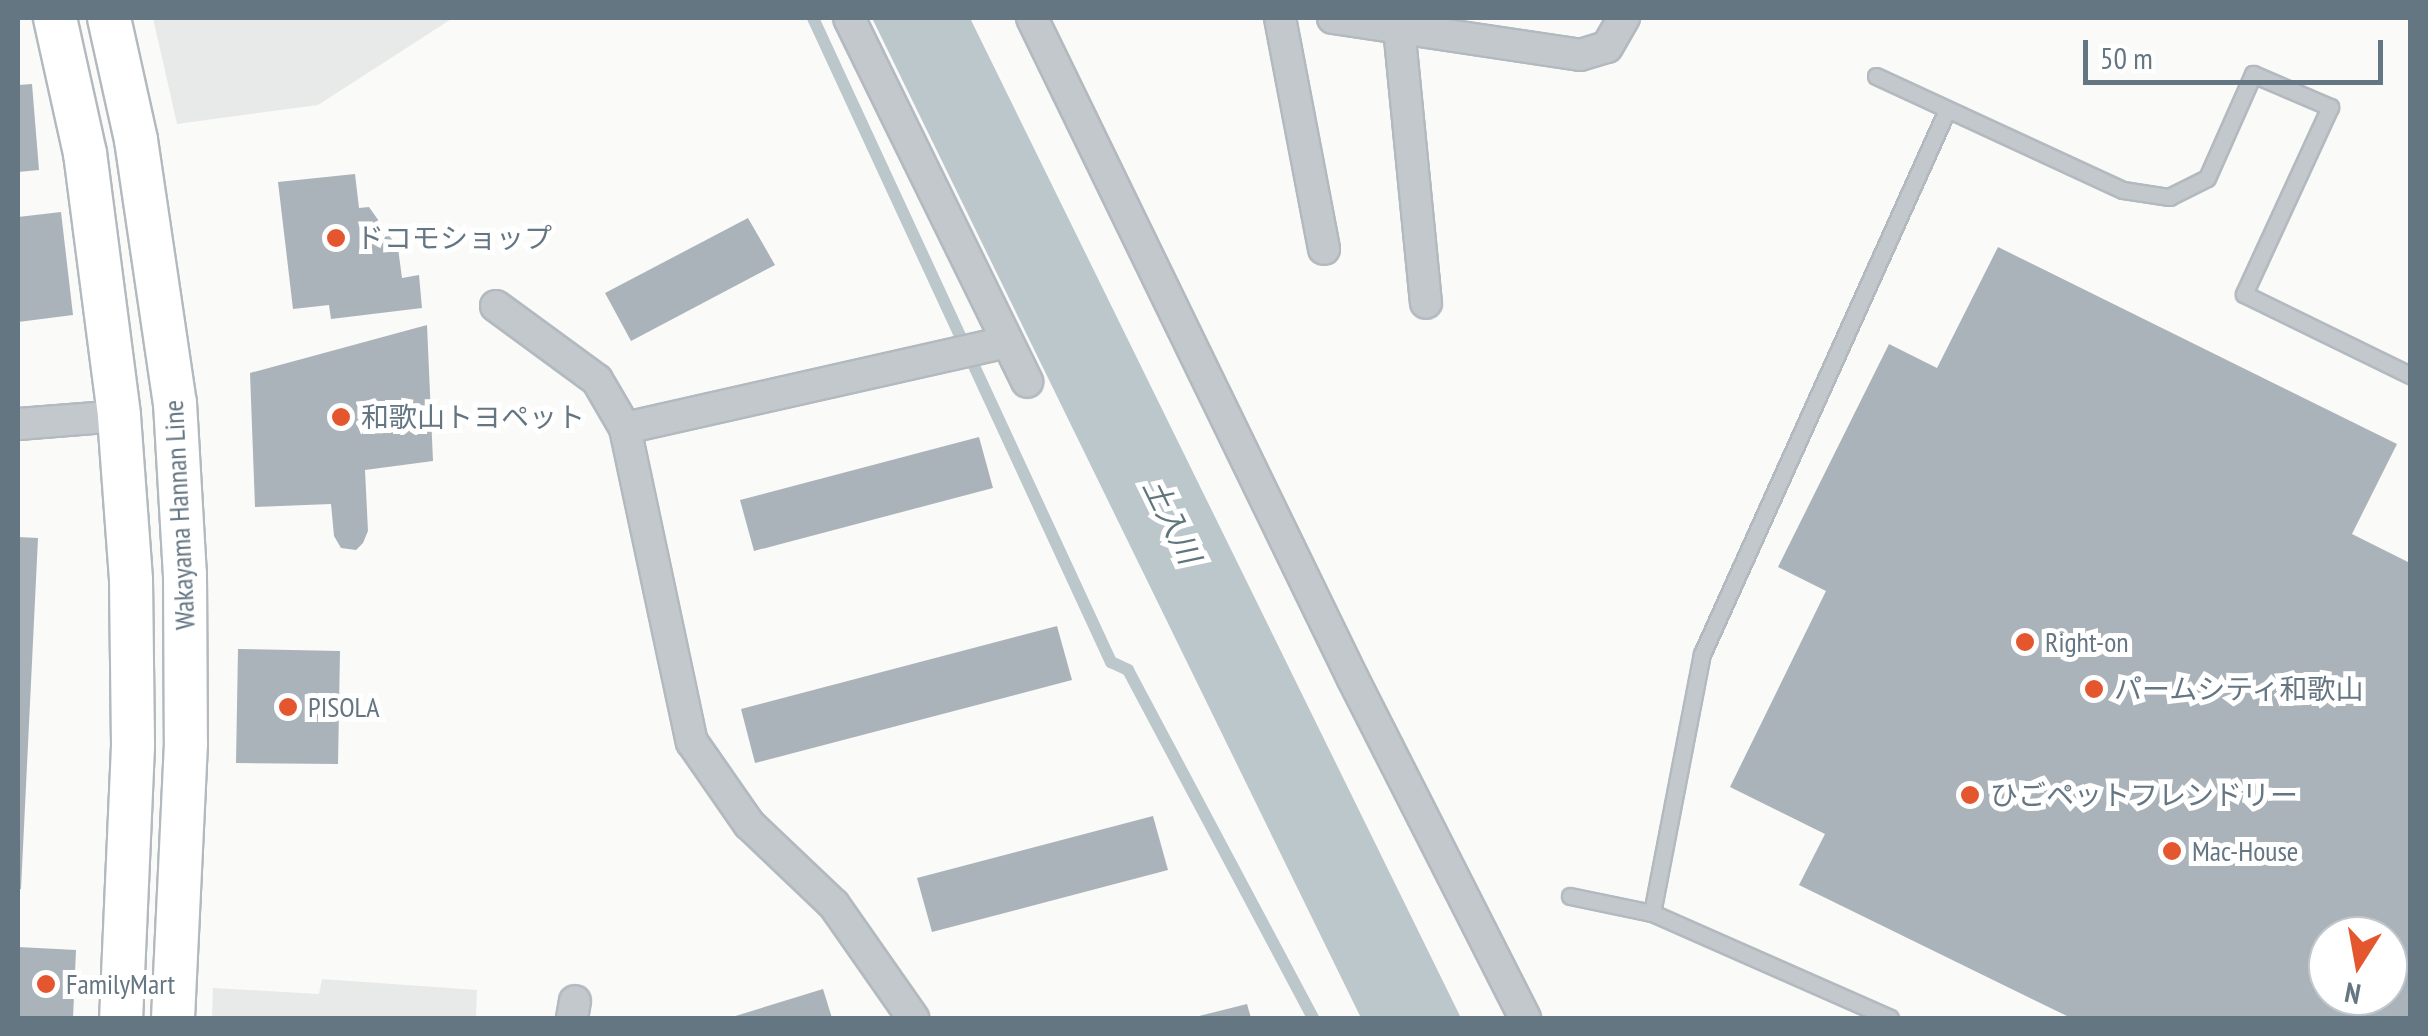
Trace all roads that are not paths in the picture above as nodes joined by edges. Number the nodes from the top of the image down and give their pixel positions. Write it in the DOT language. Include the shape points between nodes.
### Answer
graph roads {
  1 [pos="54,18"];
  2 [pos="108,18"];
  3 [pos="850,18"];
  4 [pos="1032,18"];
  5 [pos="1280,18"];
  6 [pos="1334,18"];
  7 [pos="1624,18"];
  8 [pos="1399,28"];
  9 [pos="1876,76"];
  10 [pos="1947,110"];
  11 [pos="1324,249"];
  12 [pos="1426,303"];
  13 [pos="496,306"];
  14 [pos="1006,342"];
  15 [pos="2410,375"];
  16 [pos="1027,382"];
  17 [pos="119,416"];
  18 [pos="18,424"];
  19 [pos="625,428"];
  20 [pos="1570,896"];
  21 [pos="1652,912"];
  22 [pos="121,1018"];
  23 [pos="173,1018"];
  24 [pos="914,1018"];
  25 [pos="1524,1018"];
  26 [pos="1890,1018"];
  1 -- 17 [label="main road, Wakayama Hannan Line" via="86,153"];
  2 -- 23 [label="main road, Wakayama Hannan Line" via="136,140 177,441 186,574"];
  3 -- 14 [label="street"];
  4 -- 25 [label="street"];
  5 -- 11 [label="street"];
  6 -- 8 [label="street"];
  7 -- 8 [label="street" via="1607,47 1580,55"];
  8 -- 12 [label="street"];
  9 -- 10 [label="lane"];
  10 -- 15 [label="lane" via="2124,190 2169,197 2207,178 2254,74 2330,107 2244,294"];
  10 -- 21 [label="lane" via="1702,654"];
  13 -- 19 [label="street" via="597,380"];
  14 -- 16 [label="street"];
  14 -- 19 [label="street"];
  17 -- 18 [label="street"];
  17 -- 22 [label="main road, Wakayama Hannan Line" via="134,746"];
  19 -- 24 [label="street" via="692,742 749,824 834,905"];
  20 -- 21 [label="lane"];
  21 -- 26 [label="lane"];
}
